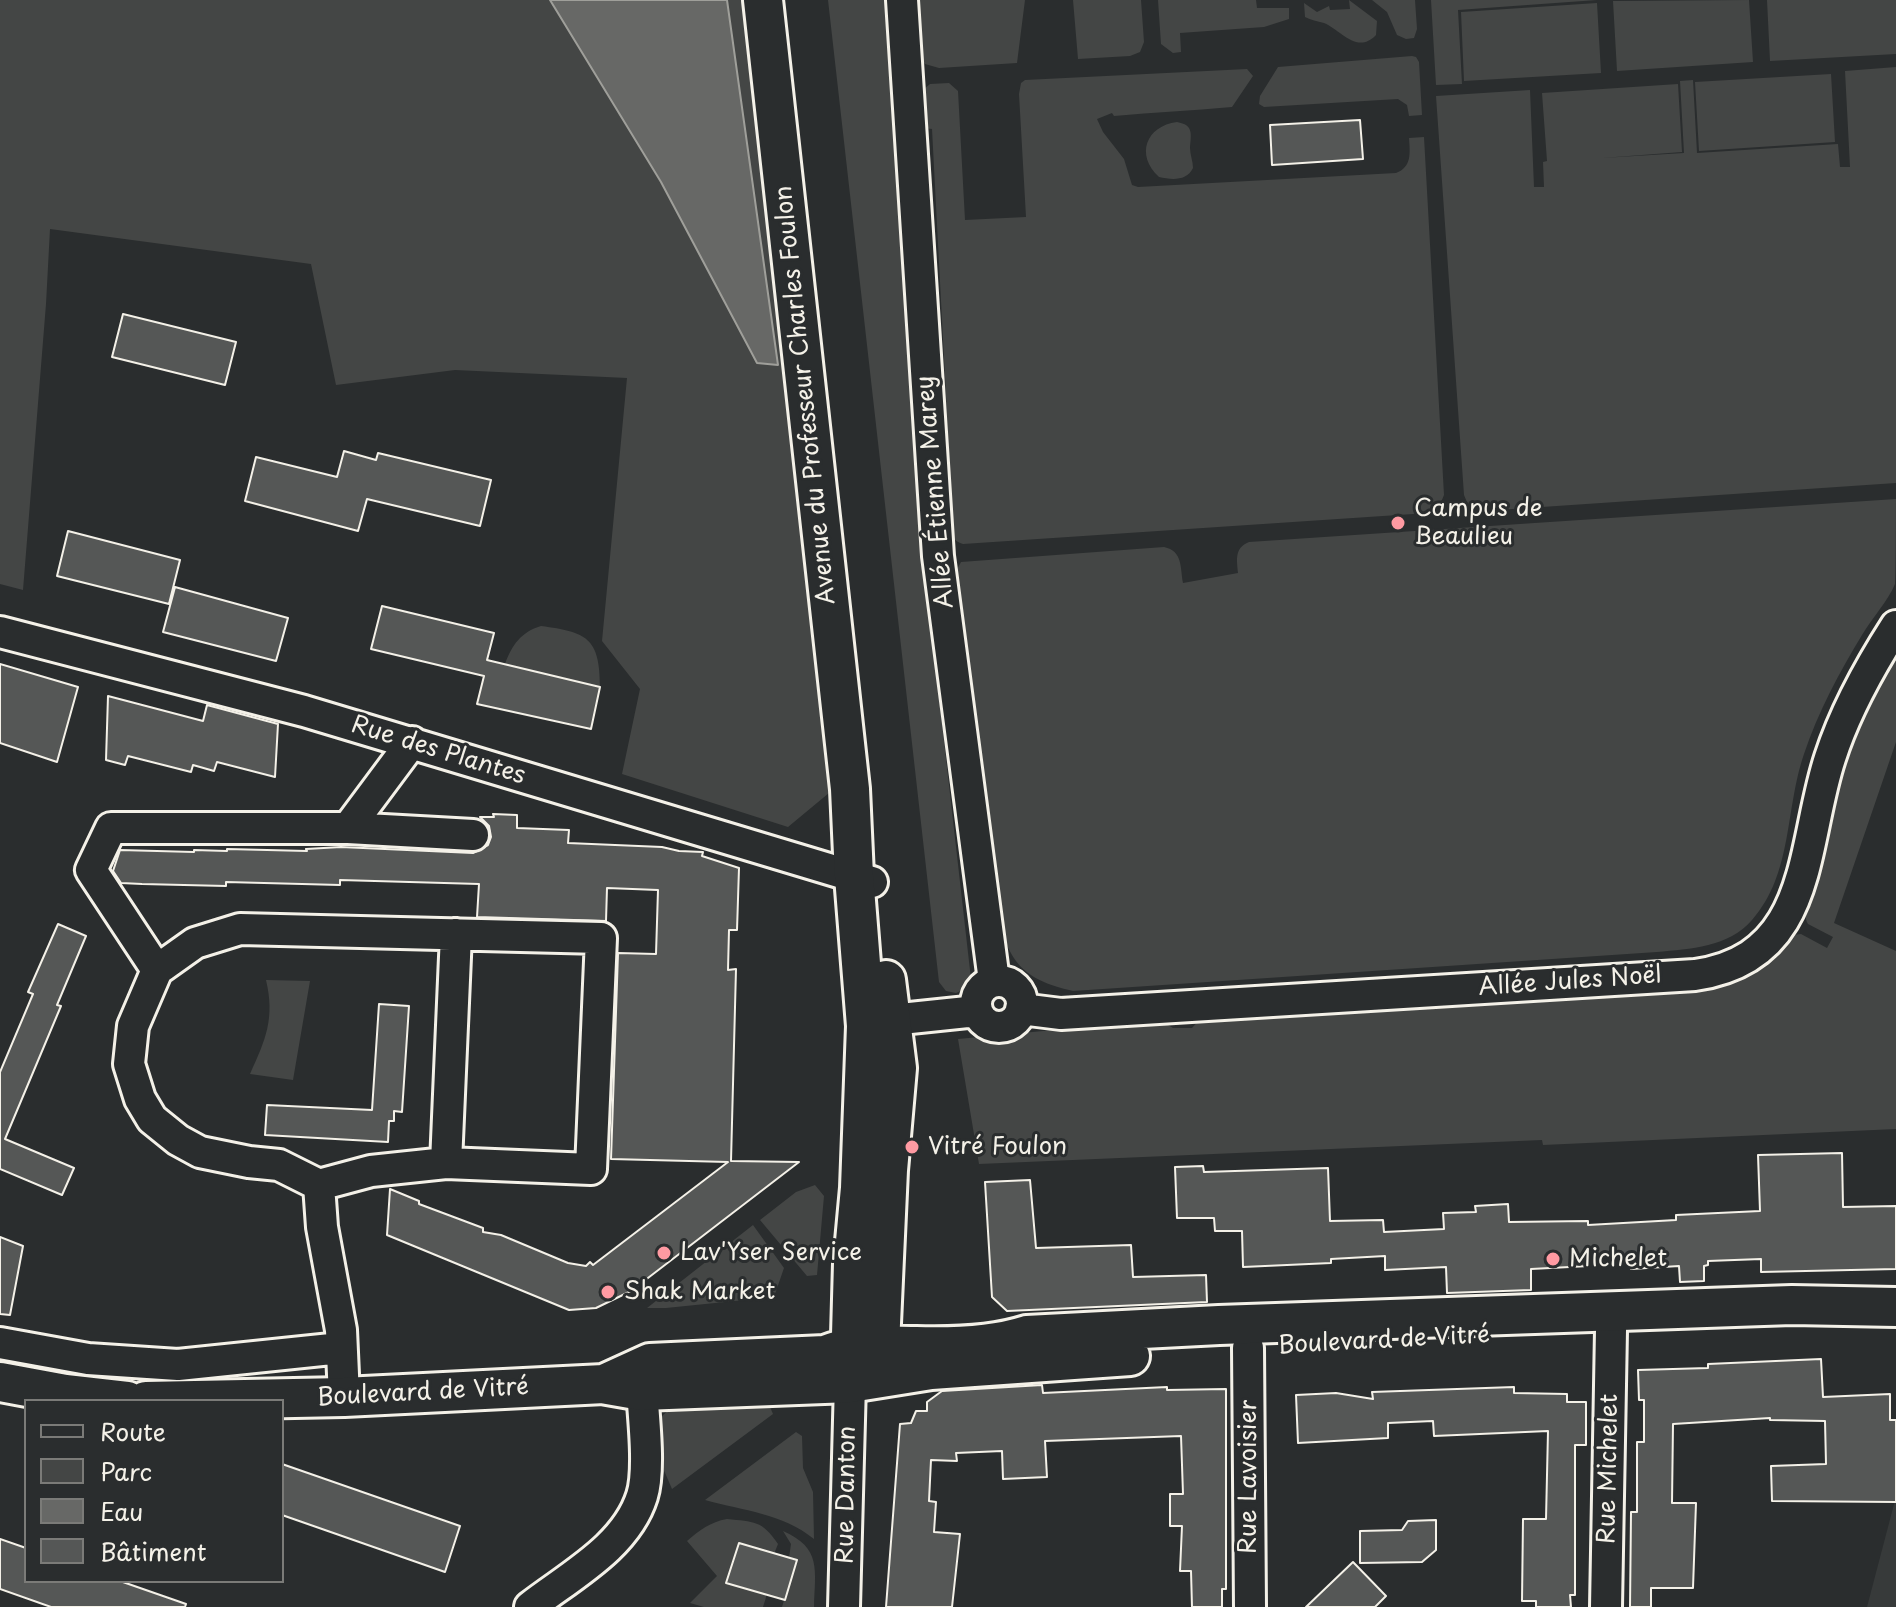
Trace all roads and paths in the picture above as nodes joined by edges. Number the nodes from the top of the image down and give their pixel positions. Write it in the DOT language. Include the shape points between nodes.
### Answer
graph roads {
  1 [pos="763,0"];
  2 [pos="902,0"];
  3 [pos="1896,626"];
  4 [pos="0,632"];
  5 [pos="412,742"];
  6 [pos="348,828"];
  7 [pos="473,835"];
  8 [pos="863,879"];
  9 [pos="456,934"];
  10 [pos="157,970"];
  11 [pos="994,981"];
  12 [pos="1021,1009"];
  13 [pos="977,1011"];
  14 [pos="878,1023"];
  15 [pos="446,1163"];
  16 [pos="319,1185"];
  17 [pos="1896,1307"];
  18 [pos="1896,1324"];
  19 [pos="1611,1330"];
  20 [pos="0,1343"];
  21 [pos="341,1348"];
  22 [pos="1248,1348"];
  23 [pos="863,1364"];
  24 [pos="0,1382"];
  25 [pos="604,1384"];
  26 [pos="642,1391"];
  27 [pos="344,1397"];
  28 [pos="109,1399"];
  29 [pos="245,1399"];
  30 [pos="530,1607"];
  31 [pos="844,1607"];
  32 [pos="1250,1607"];
  33 [pos="1606,1607"];
  1 -- 8 [label="main road, Avenue du Professeur Charles Foulon" via="850,789 864,825"];
  2 -- 11 [label="street, Allée Étienne Marey" via="938,556"];
  3 -- 12 [label="street, Allée Jules Noël" via="1849,709 1830,755 1794,904 1758,949 1732,965 1695,975 1061,1014"];
  4 -- 5 [label="street, Rue des Plantes"];
  5 -- 6 [label="street"];
  5 -- 8 [label="street, Rue des Plantes"];
  6 -- 7 [label="street"];
  6 -- 10 [label="street" via="111,828 91,870"];
  8 -- 14 [label="main road, Avenue du Professeur Charles Foulon"];
  9 -- 10 [label="street" via="240,929 195,943"];
  9 -- 15 [label="street"];
  9 -- 15 [label="street" via="601,938 591,1169"];
  10 -- 16 [label="street" via="133,1026 129,1064 152,1119 200,1152 279,1165"];
  11 -- 12 [label="street" via="1015,987"];
  11 -- 13 [label="street" via="981,989"];
  12 -- 13 [label="street" via="1014,1022 1000,1027 985,1023"];
  13 -- 14 [label="street"];
  14 -- 23 [label="main road, Avenue du Professeur Charles Foulon" via="853,1263"];
  14 -- 23 [label="main road, Avenue du Professeur Charles Foulon" via="897,1068"];
  15 -- 16 [label="street" via="371,1171"];
  16 -- 21 [label="street"];
  17 -- 23 [label="main road, Boulevard de Vitré" via="1792,1305 1027,1335 1006,1342 915,1347"];
  18 -- 19 [label="main road, Boulevard de Vitré" via="1780,1322"];
  19 -- 22 [label="main road, Boulevard de Vitré"];
  19 -- 33 [label="street, Rue Michelet"];
  20 -- 21 [label="street" via="88,1359 178,1365"];
  21 -- 27 [label="street"];
  22 -- 23 [label="main road, Boulevard de Vitré" via="931,1370"];
  22 -- 32 [label="street, Rue Lavoisier"];
  23 -- 25 [label="main road, Boulevard de Vitré" via="825,1355 650,1363"];
  23 -- 26 [label="main road, Boulevard de Vitré"];
  23 -- 31 [label="street, Rue Danton"];
  24 -- 28 [label="main road"];
  25 -- 26 [label="main road, Boulevard de Vitré"];
  25 -- 27 [label="main road, Boulevard de Vitré"];
  26 -- 30 [label="street" via="645,1481 628,1525 602,1553"];
  27 -- 29 [label="main road, Boulevard de Vitré"];
}
